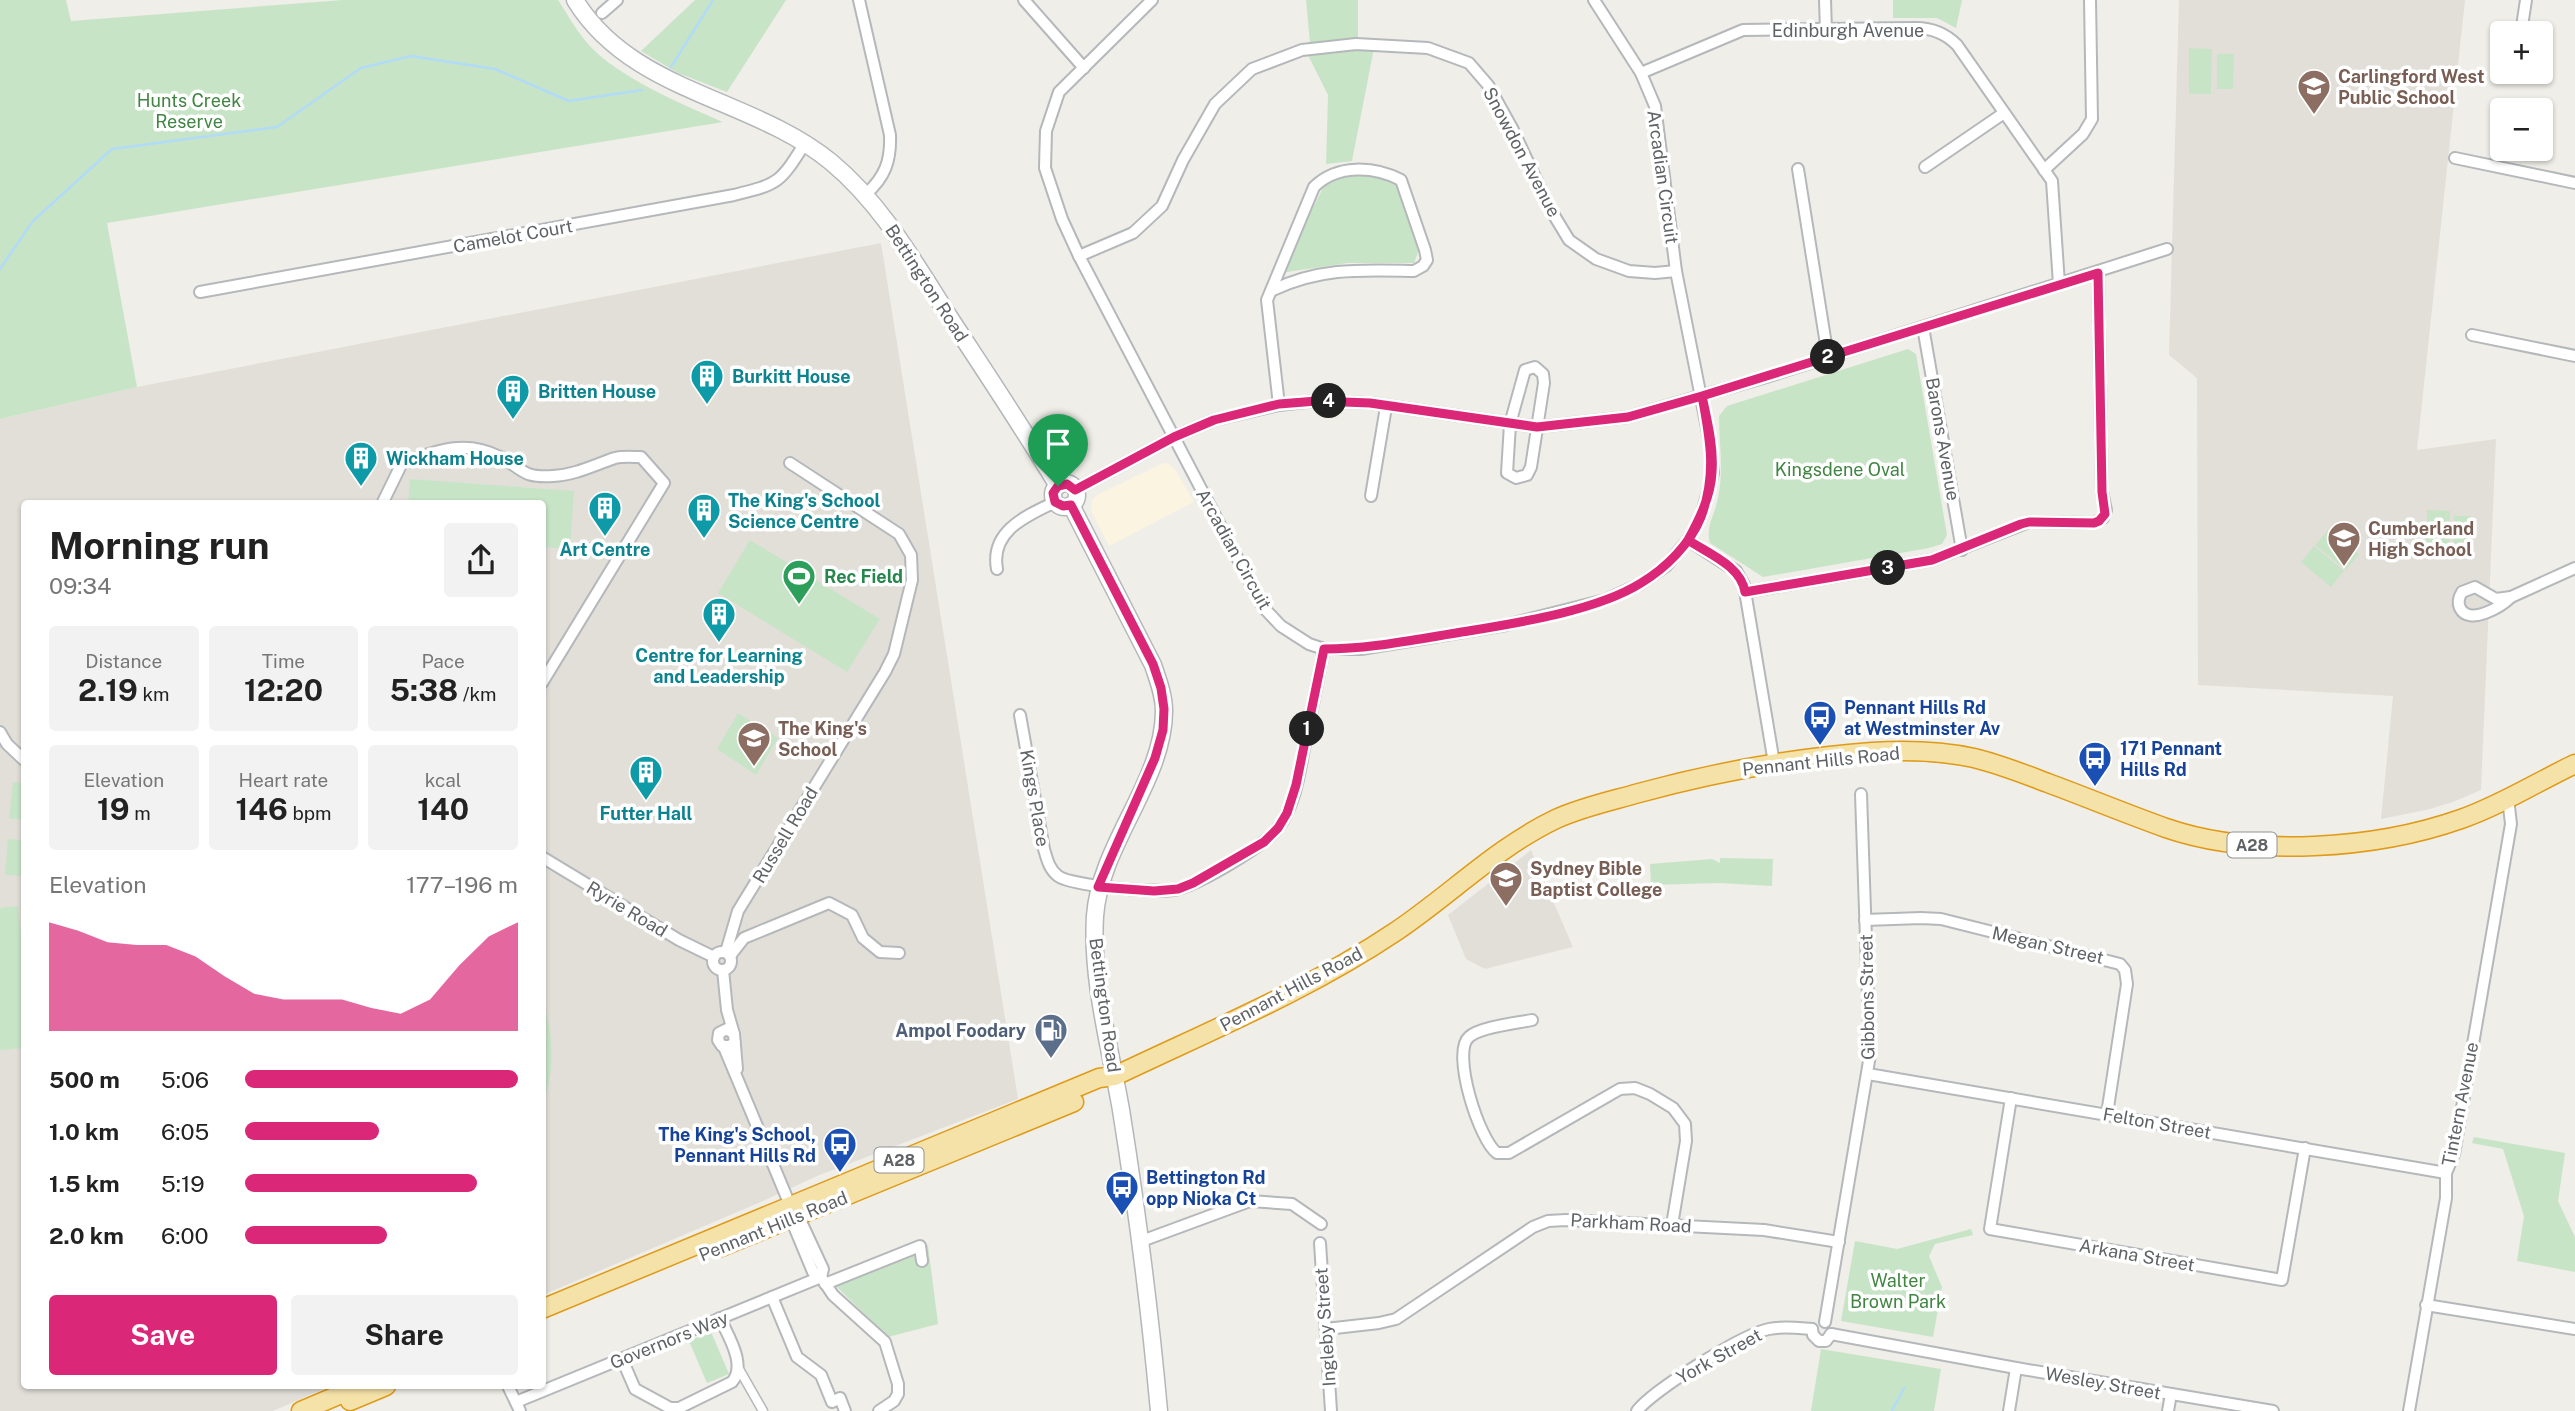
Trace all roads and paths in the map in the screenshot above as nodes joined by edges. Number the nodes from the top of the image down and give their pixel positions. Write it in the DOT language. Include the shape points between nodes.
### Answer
graph roads {
  1 [pos="575,0"];
  2 [pos="617,0"];
  3 [pos="859,0"];
  4 [pos="1024,0"];
  5 [pos="1152,0"];
  6 [pos="1594,0"];
  7 [pos="1825,0"];
  8 [pos="2090,0"];
  9 [pos="2526,0"];
  10 [pos="602,13"];
  11 [pos="2523,21"];
  12 [pos="1826,30"];
  13 [pos="1084,68"];
  14 [pos="1641,73"];
  15 [pos="2004,113"];
  16 [pos="805,143"];
  17 [pos="2455,158"];
  18 [pos="1925,167"];
  19 [pos="1798,169"];
  20 [pos="2044,170"];
  21 [pos="2575,183"];
  22 [pos="866,194"];
  23 [pos="2167,249"];
  24 [pos="1079,256"];
  25 [pos="1676,271"];
  26 [pos="2098,273"];
  27 [pos="2059,284"];
  28 [pos="1273,290"];
  29 [pos="200,292"];
  30 [pos="1923,327"];
  31 [pos="2472,335"];
  32 [pos="2575,355"];
  33 [pos="1828,357"];
  34 [pos="1702,396"];
  35 [pos="1279,404"];
  36 [pos="1387,407"];
  37 [pos="1510,424"];
  38 [pos="1537,427"];
  39 [pos="1174,437"];
  40 [pos="790,463"];
  41 [pos="1065,496"];
  42 [pos="1371,496"];
  43 [pos="384,500"];
  44 [pos="1688,540"];
  45 [pos="1962,550"];
  46 [pos="2575,568"];
  47 [pos="997,569"];
  48 [pos="1745,592"];
  49 [pos="2511,597"];
  50 [pos="1324,649"];
  51 [pos="546,676"];
  52 [pos="1020,715"];
  53 [pos="0,732"];
  54 [pos="4,746"];
  55 [pos="21,758"];
  56 [pos="1774,763"];
  57 [pos="2575,764"];
  58 [pos="1861,794"];
  59 [pos="2508,798"];
  60 [pos="546,859"];
  61 [pos="1098,887"];
  62 [pos="1865,920"];
  63 [pos="899,953"];
  64 [pos="728,954"];
  65 [pos="714,957"];
  66 [pos="723,970"];
  67 [pos="1532,1020"];
  68 [pos="1868,1074"];
  69 [pos="1115,1076"];
  70 [pos="2011,1098"];
  71 [pos="2107,1114"];
  72 [pos="2305,1148"];
  73 [pos="2446,1173"];
  74 [pos="794,1213"];
  75 [pos="1321,1224"];
  76 [pos="1672,1225"];
  77 [pos="1139,1242"];
  78 [pos="1839,1242"];
  79 [pos="1320,1243"];
  80 [pos="922,1261"];
  81 [pos="823,1281"];
  82 [pos="772,1297"];
  83 [pos="2426,1305"];
  84 [pos="546,1307"];
  85 [pos="546,1318"];
  86 [pos="720,1318"];
  87 [pos="1825,1322"];
  88 [pos="1326,1329"];
  89 [pos="1812,1329"];
  90 [pos="2575,1329"];
  91 [pos="1832,1334"];
  92 [pos="622,1359"];
  93 [pos="2016,1368"];
  94 [pos="739,1369"];
  95 [pos="353,1389"];
  96 [pos="379,1389"];
  97 [pos="509,1389"];
  98 [pos="2171,1394"];
  99 [pos="518,1407"];
  100 [pos="301,1411"];
  101 [pos="328,1411"];
  102 [pos="763,1411"];
  103 [pos="845,1411"];
  104 [pos="879,1411"];
  105 [pos="1159,1411"];
  106 [pos="1331,1411"];
  107 [pos="1637,1411"];
  108 [pos="2009,1411"];
  109 [pos="2168,1411"];
  110 [pos="2273,1411"];
  111 [pos="2409,1411"];
  1 -- 16 [label="main road, Bettington Road" via="601,34 647,68"];
  2 -- 10 [label="street"];
  3 -- 22 [label="street" via="890,135 887,167"];
  4 -- 13 [label="street"];
  5 -- 13 [label="street, Arcadian Circuit"];
  6 -- 14 [label="street, Arcadian Circuit"];
  7 -- 12 [label="street"];
  8 -- 20 [label="street" via="2092,119 2083,134"];
  9 -- 11 [label="street"];
  12 -- 14 [label="street, Edinburgh Avenue" via="1743,30"];
  12 -- 15 [label="street, Edinburgh Avenue" via="1924,28 1943,34 1956,45"];
  13 -- 24 [label="street, Arcadian Circuit" via="1059,93 1046,131 1045,168"];
  14 -- 25 [label="street, Arcadian Circuit" via="1655,106"];
  15 -- 18 [label="street"];
  15 -- 20 [label="street, Edinburgh Avenue"];
  16 -- 22 [label="main road, Bettington Road"];
  16 -- 29 [label="street, Camelot Court" via="780,179 734,195"];
  17 -- 21 [label="street"];
  19 -- 33 [label="street"];
  20 -- 27 [label="street, Edinburgh Avenue" via="2052,181"];
  22 -- 41 [label="main road, Bettington Road" via="896,233"];
  23 -- 26 [label="street"];
  24 -- 25 [label="street, Snowdon Avenue" via="1133,233 1162,206 1215,104 1252,69 1301,50 1356,44 1428,48 1469,63 1488,85 1569,240 1596,259 1629,271"];
  24 -- 39 [label="street, Arcadian Circuit"];
  25 -- 34 [label="street, Arcadian Circuit"];
  26 -- 27 [label="street"];
  26 -- 45 [label="street" via="2105,514 2094,523 2029,522"];
  27 -- 30 [label="street"];
  28 -- 28 [label="street" via="1314,187 1323,178 1360,168 1383,171 1401,180 1425,250 1423,266 1414,271 1343,270"];
  28 -- 35 [label="street" via="1267,300"];
  30 -- 33 [label="street"];
  30 -- 45 [label="street, Barons Avenue"];
  31 -- 32 [label="street"];
  33 -- 34 [label="street"];
  34 -- 38 [label="street" via="1628,417"];
  34 -- 44 [label="street, Arcadian Circuit" via="1713,473 1701,517"];
  35 -- 36 [label="street" via="1317,401"];
  35 -- 39 [label="street" via="1214,420"];
  36 -- 37 [label="street"];
  36 -- 42 [label="street"];
  37 -- 38 [label="street"];
  37 -- 38 [label="street" via="1507,473 1516,478 1527,475 1531,467"];
  37 -- 38 [label="street" via="1525,370 1535,367 1543,374 1544,383"];
  39 -- 41 [label="street"];
  39 -- 50 [label="street, Arcadian Circuit" via="1263,607 1281,626"];
  40 -- 64 [label="street, Russell Road" via="900,534 911,555 912,580 890,663 738,911"];
  41 -- 47 [label="street" via="1000,538 994,555"];
  41 -- 61 [label="main road, Bettington Road" via="1153,664 1164,709 1155,758"];
  43 -- 51 [label="street" via="402,463 442,449 470,447 500,457 525,475 554,476 617,457 641,457 664,483"];
  44 -- 48 [label="street" via="1736,571"];
  44 -- 50 [label="street, Arcadian Circuit" via="1666,566 1605,600 1506,625 1361,649"];
  45 -- 48 [label="street" via="1932,560"];
  46 -- 49 [label="street"];
  48 -- 56 [label="street"];
  50 -- 61 [label="street, Kings Place" via="1296,785 1278,828 1264,842 1178,889"];
  52 -- 61 [label="street, Kings Place" via="1049,866 1066,881"];
  53 -- 54 [label="street"];
  54 -- 55 [label="street"];
  56 -- 59 [label="highway, Pennant Hills Road / A28" via="1876,752 1951,754 2004,767 2171,830 2260,846 2310,846 2412,832 2463,818"];
  56 -- 69 [label="highway, Pennant Hills Road / A28" via="1665,786 1555,820 1504,850 1346,962"];
  57 -- 59 [label="highway, Pennant Hills Road / A28"];
  58 -- 62 [label="street, Gibbons Street"];
  59 -- 73 [label="street, Tintern Avenue" via="2511,824 2454,1154"];
  60 -- 65 [label="street, Ryrie Road"];
  61 -- 69 [label="main road, Bettington Road" via="1095,950"];
  62 -- 68 [label="street, Gibbons Street"];
  62 -- 71 [label="street, Megan Street" via="1941,919 2120,964 2127,984"];
  63 -- 64 [label="street" via="880,952 863,938 852,915 829,903 744,939"];
  64 -- 65 [label="street" via="720,952"];
  64 -- 66 [label="street" via="730,965"];
  65 -- 66 [label="street" via="715,967"];
  66 -- 74 [label="street" via="736,1075"];
  67 -- 76 [label="street" via="1478,1032 1465,1042 1468,1092 1490,1146 1497,1153 1509,1153 1620,1089 1642,1090 1677,1112 1686,1132"];
  68 -- 70 [label="street, Felton Street"];
  68 -- 78 [label="street, Gibbons Street"];
  69 -- 74 [label="highway, Pennant Hills Road / A28" via="1099,1078"];
  69 -- 77 [label="main road, Bettington Road"];
  70 -- 71 [label="street, Felton Street"];
  70 -- 72 [label="street, Arkana Street" via="1990,1229 2282,1280"];
  71 -- 72 [label="street, Felton Street"];
  72 -- 73 [label="street, Felton Street"];
  73 -- 83 [label="street, Tintern Avenue" via="2446,1198"];
  74 -- 81 [label="street" via="823,1269"];
  74 -- 84 [label="highway, Pennant Hills Road / A28"];
  74 -- 85 [label="highway, Pennant Hills Road / A28"];
  75 -- 77 [label="street" via="1292,1204 1250,1201"];
  76 -- 78 [label="street, Parkham Road" via="1764,1230"];
  76 -- 88 [label="street, Parkham Road" via="1548,1221 1396,1319"];
  77 -- 105 [label="main road, Bettington Road"];
  78 -- 87 [label="street, Gibbons Street"];
  79 -- 88 [label="street, Ingleby Street"];
  80 -- 81 [label="street, Governors Way" via="920,1246"];
  81 -- 82 [label="street, Governors Way"];
  81 -- 104 [label="street" via="885,1342 898,1394"];
  82 -- 86 [label="street, Governors Way"];
  82 -- 103 [label="street" via="797,1357 821,1375 832,1402 840,1398"];
  83 -- 90 [label="street"];
  83 -- 111 [label="street, Tintern Avenue"];
  86 -- 92 [label="street, Governors Way"];
  86 -- 94 [label="street"];
  87 -- 89 [label="street"];
  87 -- 91 [label="street"];
  88 -- 106 [label="street, Ingleby Street"];
  89 -- 91 [label="street" via="1819,1341"];
  89 -- 107 [label="street, York Street" via="1771,1328 1748,1336 1651,1395"];
  91 -- 93 [label="street"];
  92 -- 94 [label="street" via="635,1389 670,1408 732,1382"];
  92 -- 99 [label="street, Governors Way"];
  93 -- 98 [label="street, Wesley Street"];
  93 -- 108 [label="street"];
  94 -- 102 [label="street"];
  95 -- 100 [label="highway"];
  96 -- 101 [label="highway"];
  97 -- 99 [label="street"];
  98 -- 109 [label="street"];
  98 -- 110 [label="street, Wesley Street"];
}
